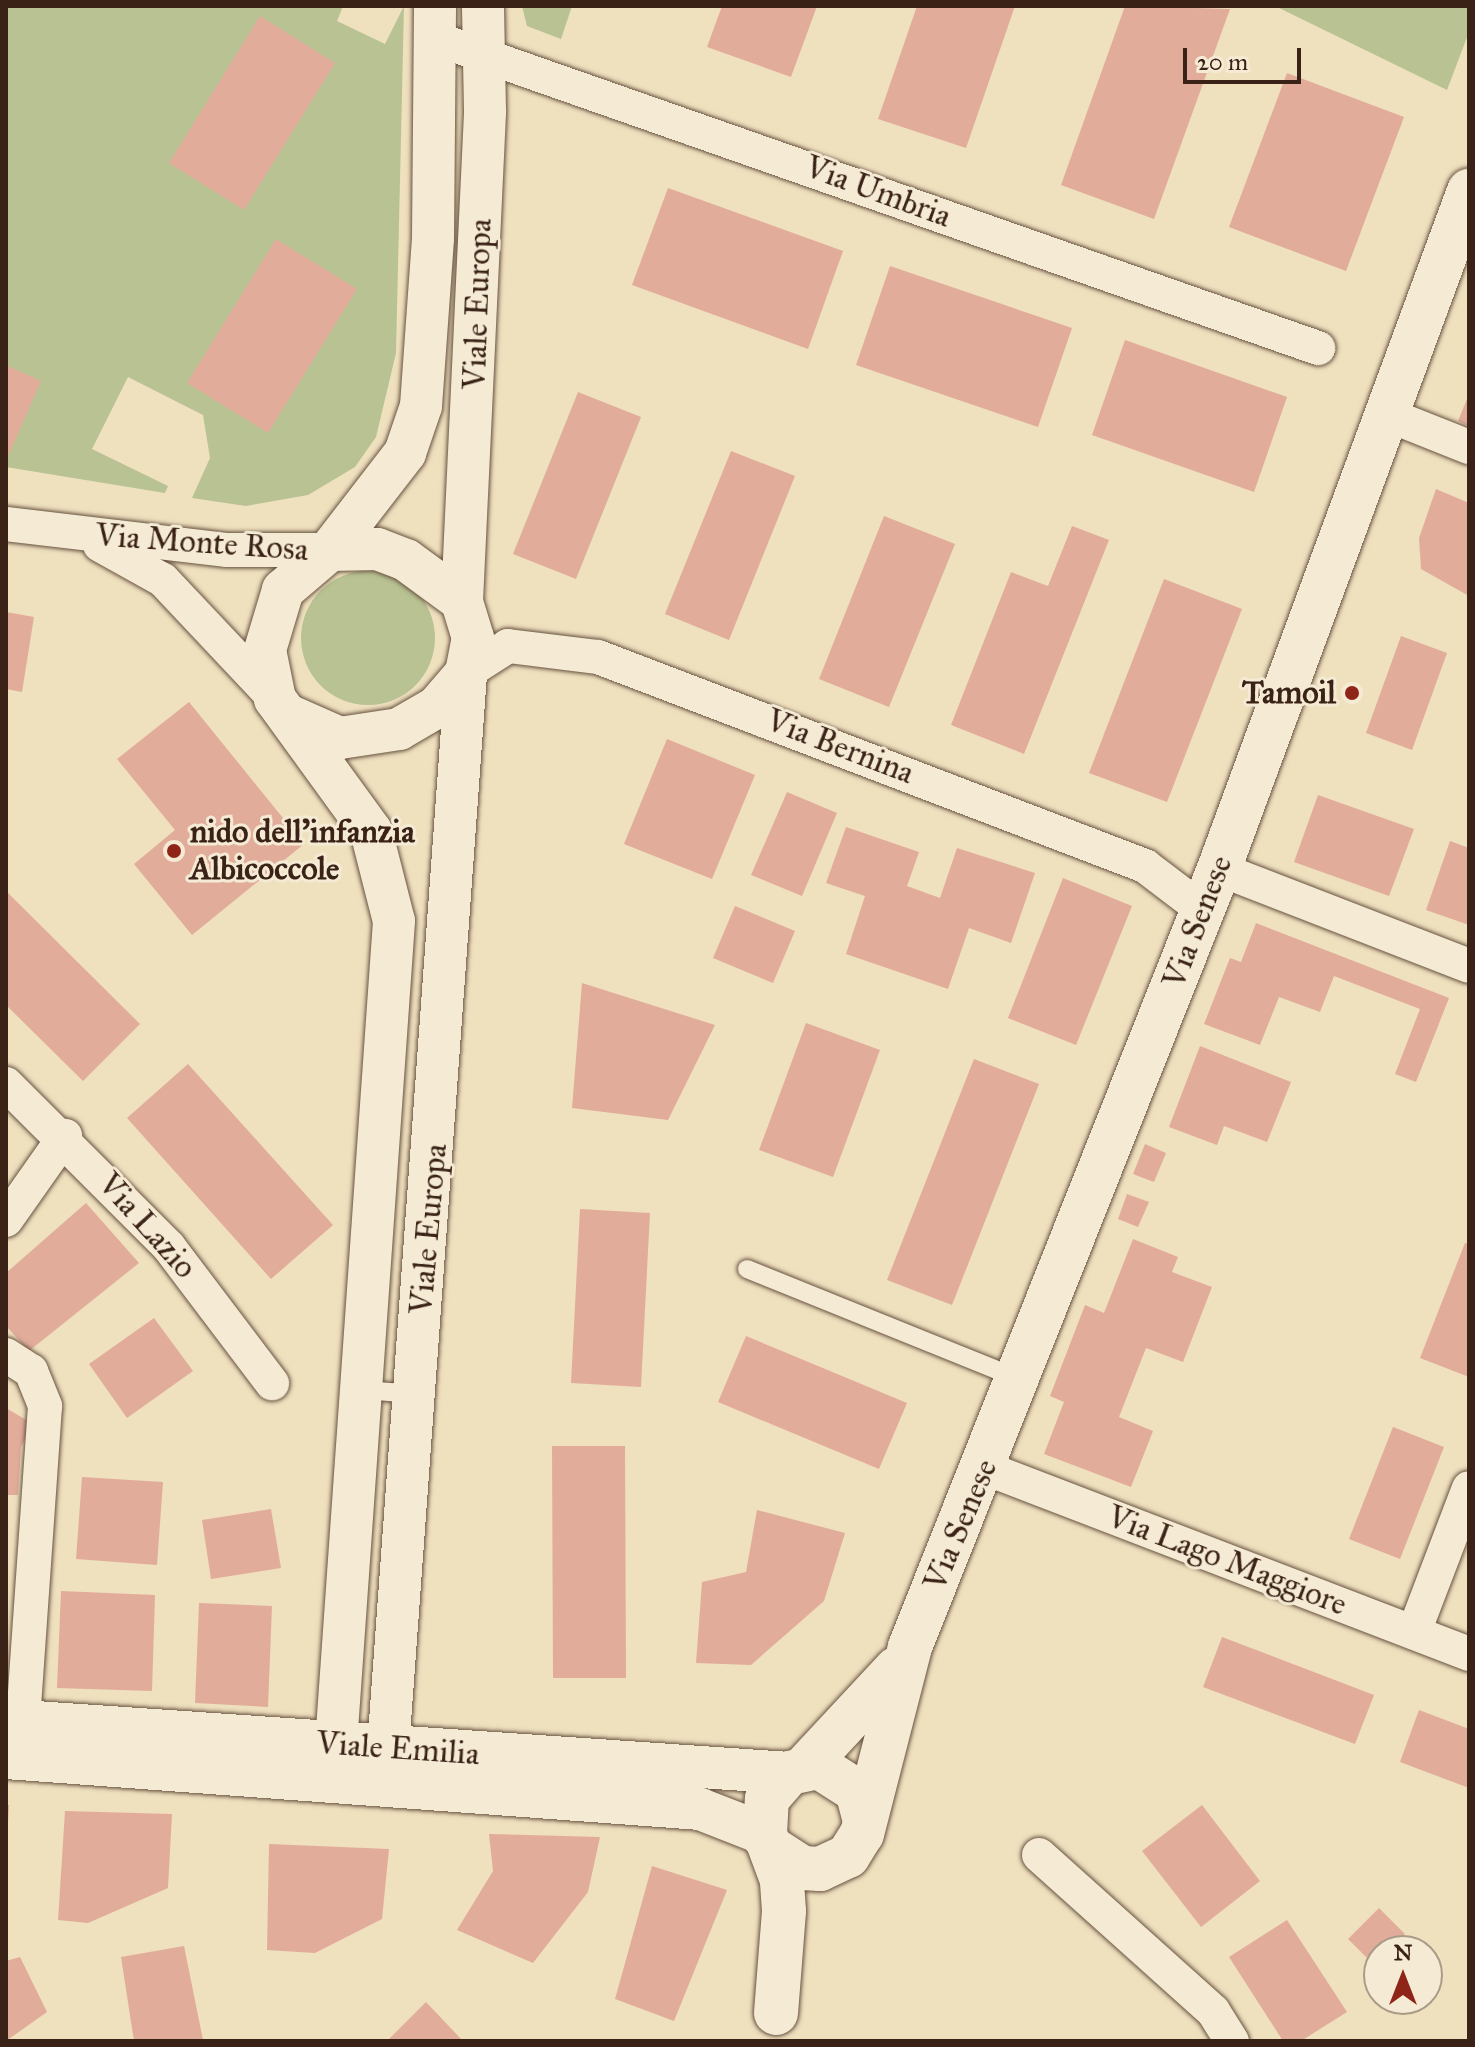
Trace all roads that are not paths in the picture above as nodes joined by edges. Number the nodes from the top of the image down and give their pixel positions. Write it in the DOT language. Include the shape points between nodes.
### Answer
graph roads {
  1 [pos="483,6"];
  2 [pos="436,22"];
  3 [pos="484,52"];
  4 [pos="1469,191"];
  5 [pos="1318,348"];
  6 [pos="1391,416"];
  7 [pos="1469,447"];
  8 [pos="6,524"];
  9 [pos="73,534"];
  10 [pos="330,550"];
  11 [pos="462,601"];
  12 [pos="466,673"];
  13 [pos="282,707"];
  14 [pos="1219,869"];
  15 [pos="1203,910"];
  16 [pos="1469,966"];
  17 [pos="6,1084"];
  18 [pos="65,1136"];
  19 [pos="6,1220"];
  20 [pos="747,1269"];
  21 [pos="6,1355"];
  22 [pos="1020,1379"];
  23 [pos="272,1383"];
  24 [pos="364,1390"];
  25 [pos="415,1394"];
  26 [pos="985,1468"];
  27 [pos="1469,1488"];
  28 [pos="1414,1632"];
  29 [pos="910,1647"];
  30 [pos="1469,1654"];
  31 [pos="12,1733"];
  32 [pos="335,1763"];
  33 [pos="387,1767"];
  34 [pos="797,1771"];
  35 [pos="865,1820"];
  36 [pos="773,1849"];
  37 [pos="1039,1855"];
  38 [pos="837,1864"];
  39 [pos="771,2027"];
  40 [pos="1232,2041"];
  1 -- 3 [label="street, Viale Europa"];
  2 -- 3 [label="street, Via Umbria"];
  2 -- 10 [label="street, Viale Europa" via="430,341 421,406 405,453"];
  3 -- 5 [label="street, Via Umbria"];
  3 -- 11 [label="street, Viale Europa"];
  4 -- 6 [label="main road, Via Senese"];
  6 -- 7 [label="street"];
  6 -- 14 [label="main road, Via Senese"];
  8 -- 9 [label="street, Via Monte Rosa"];
  9 -- 10 [label="street, Via Monte Rosa" via="227,550"];
  9 -- 13 [label="street, Via Monte Rosa" via="163,580"];
  10 -- 11 [label="street" via="377,549 406,560"];
  10 -- 13 [label="street, Viale Europa" via="283,590 270,619 265,650"];
  11 -- 12 [label="street, Viale Europa" via="473,638"];
  12 -- 13 [label="street" via="437,707 370,736 340,738"];
  12 -- 15 [label="street, Via Bernina" via="508,646 598,657 1145,866"];
  12 -- 25 [label="street, Viale Europa"];
  13 -- 24 [label="street, Viale Europa" via="371,831 394,921"];
  14 -- 15 [label="main road, Via Senese"];
  14 -- 16 [label="street"];
  15 -- 22 [label="main road, Via Senese"];
  17 -- 18 [label="street, Via Lazio"];
  18 -- 19 [label="street"];
  18 -- 23 [label="street, Via Lazio" via="232,1321"];
  20 -- 22 [label="lane"];
  21 -- 31 [label="street" via="31,1371 45,1406"];
  22 -- 26 [label="main road, Via Senese"];
  24 -- 25 [label="lane"];
  24 -- 32 [label="street, Viale Europa"];
  25 -- 33 [label="street, Viale Europa"];
  26 -- 28 [label="street, Via Lago Maggiore"];
  26 -- 29 [label="main road, Via Senese"];
  27 -- 28 [label="street"];
  28 -- 30 [label="street, Via Lago Maggiore"];
  29 -- 34 [label="main road, Via Senese" via="865,1710"];
  29 -- 35 [label="main road, Via Senese"];
  31 -- 32 [label="street, Viale Emilia"];
  32 -- 33 [label="street, Viale Emilia"];
  33 -- 34 [label="street, Viale Emilia"];
  33 -- 36 [label="street, Viale Emilia" via="700,1809 759,1832"];
  34 -- 35 [label="main road" via="847,1780"];
  34 -- 36 [label="main road, Via Senese" via="765,1807"];
  35 -- 38 [label="main road, Via Senese" via="857,1846"];
  36 -- 38 [label="main road" via="802,1868"];
  36 -- 39 [label="main road, Via Senese" via="784,1911"];
  37 -- 40 [label="street" via="1213,2011"];
  38 -- 39 [label="main road, Via Senese" via="813,1905"];
}
